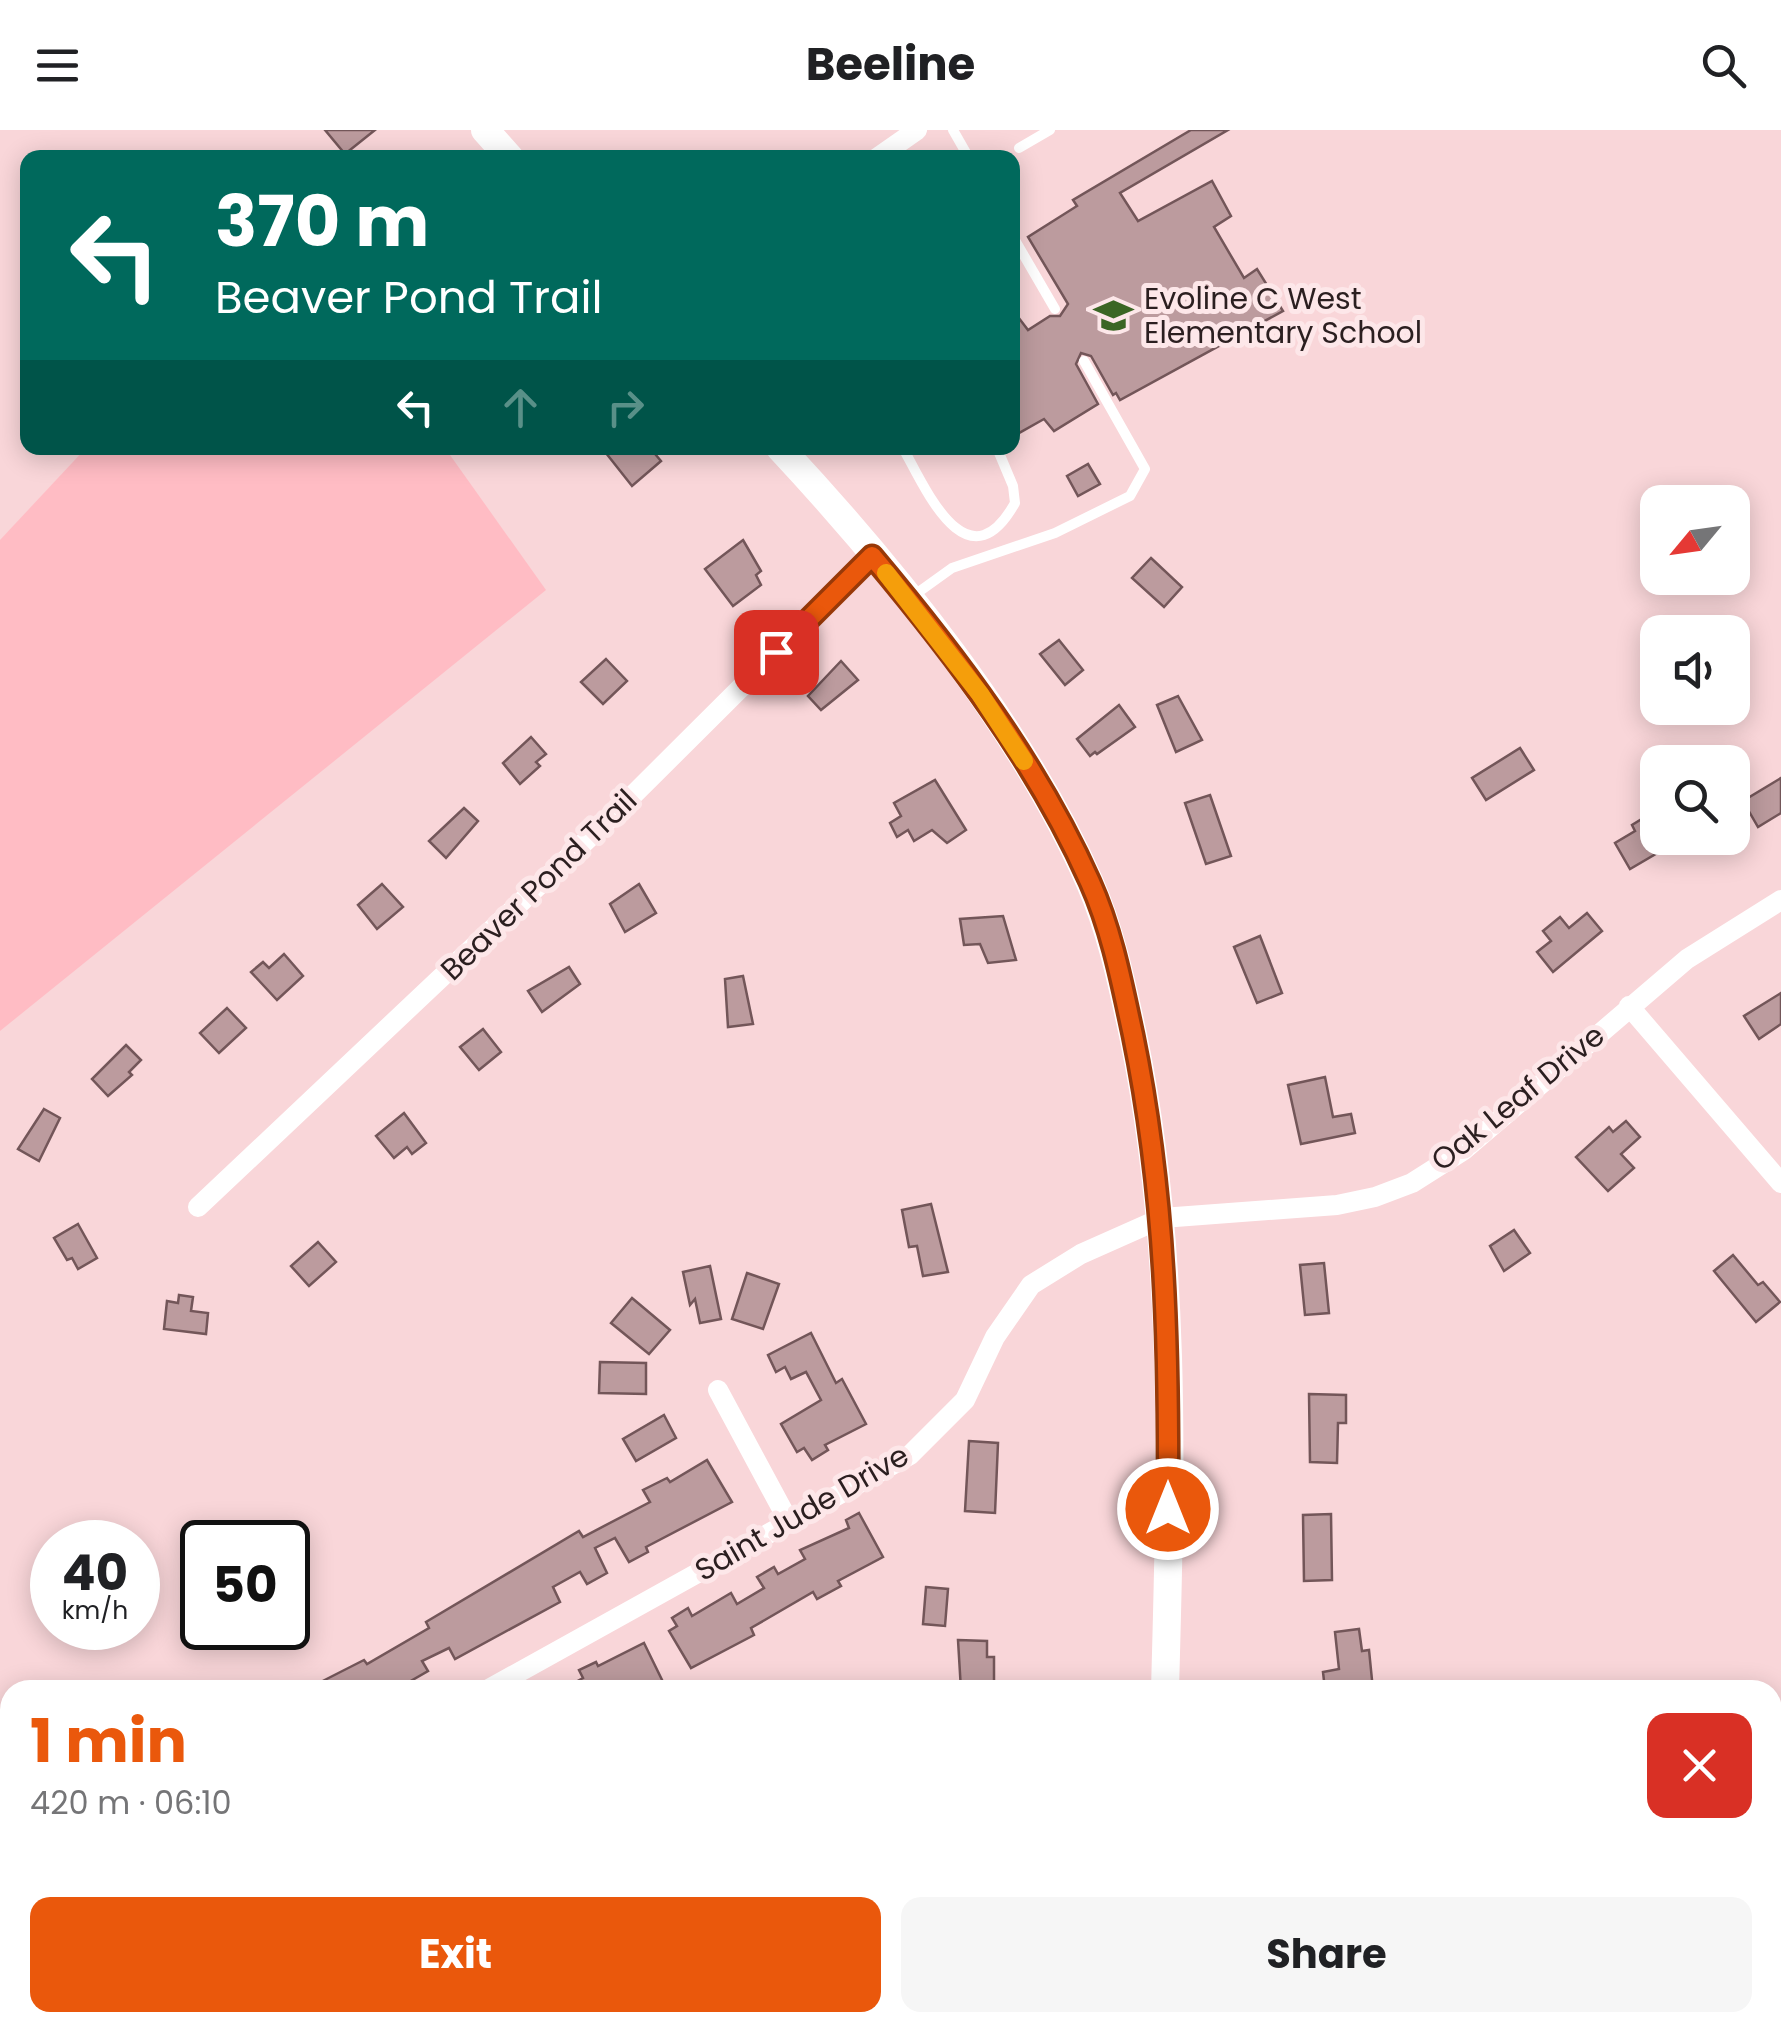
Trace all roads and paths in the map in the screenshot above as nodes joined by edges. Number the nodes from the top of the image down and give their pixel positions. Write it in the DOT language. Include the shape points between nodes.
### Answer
graph roads {
  1 [pos="484,130"];
  2 [pos="916,130"];
  3 [pos="1050,130"];
  4 [pos="1019,148"];
  5 [pos="503,150"];
  6 [pos="887,150"];
  7 [pos="1020,249"];
  8 [pos="1055,310"];
  9 [pos="1084,361"];
  10 [pos="786,455"];
  11 [pos="907,455"];
  12 [pos="1000,455"];
  13 [pos="872,556"];
  14 [pos="908,599"];
  15 [pos="1781,900"];
  16 [pos="1629,1006"];
  17 [pos="1781,1183"];
  18 [pos="198,1207"];
  19 [pos="1162,1218"];
  20 [pos="718,1390"];
  21 [pos="789,1522"];
  22 [pos="505,1680"];
  23 [pos="1165,1680"];
  1 -- 5 [label="main road"];
  2 -- 6 [label="street"];
  3 -- 4 [label="lane"];
  7 -- 8 [label="lane"];
  9 -- 14 [label="lane" via="1145,469 1130,496 1056,533 952,568"];
  10 -- 13 [label="main road"];
  11 -- 12 [label="lane" via="939,513 958,532 977,536 994,531 1014,503"];
  13 -- 14 [label="main road"];
  13 -- 18 [label="street, Beaver Pond Trail" via="608,820"];
  14 -- 19 [label="main road" via="1056,811 1092,886 1118,963"];
  15 -- 16 [label="street, Oak Leaf Drive" via="1687,959"];
  16 -- 17 [label="street"];
  16 -- 19 [label="street, Oak Leaf Drive" via="1464,1150 1412,1183 1336,1205"];
  19 -- 21 [label="street, Saint Jude Drive" via="1031,1284 994,1337 965,1400 910,1455"];
  19 -- 23 [label="main road" via="1169,1336"];
  20 -- 21 [label="street"];
  21 -- 22 [label="street, Saint Jude Drive"];
}
